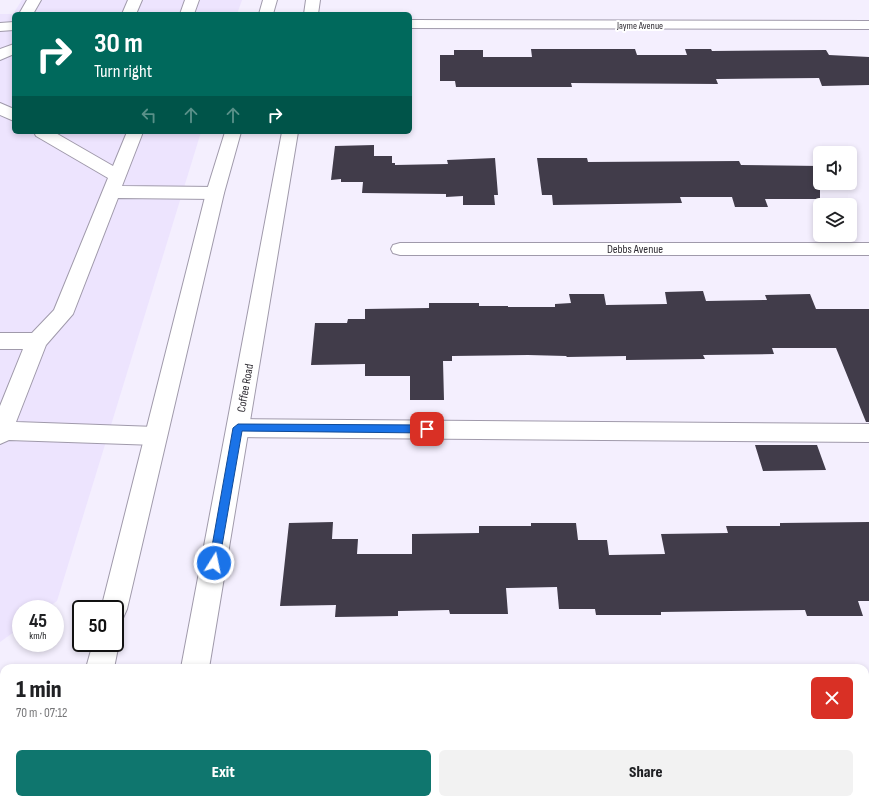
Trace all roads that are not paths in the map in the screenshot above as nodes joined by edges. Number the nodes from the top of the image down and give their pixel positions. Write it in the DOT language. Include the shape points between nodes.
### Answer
graph roads {
  1 [pos="34,0"];
  2 [pos="135,0"];
  3 [pos="192,0"];
  4 [pos="270,0"];
  5 [pos="313,0"];
  6 [pos="27,12"];
  7 [pos="130,12"];
  8 [pos="188,12"];
  9 [pos="267,12"];
  10 [pos="311,12"];
  11 [pos="412,24"];
  12 [pos="869,25"];
  13 [pos="0,26"];
  14 [pos="12,26"];
  15 [pos="12,49"];
  16 [pos="0,55"];
  17 [pos="0,108"];
  18 [pos="12,115"];
  19 [pos="45,134"];
  20 [pos="134,134"];
  21 [pos="232,134"];
  22 [pos="290,134"];
  23 [pos="114,184"];
  24 [pos="215,193"];
  25 [pos="400,249"];
  26 [pos="869,249"];
  27 [pos="0,341"];
  28 [pos="37,341"];
  29 [pos="238,428"];
  30 [pos="1,433"];
  31 [pos="869,433"];
  32 [pos="156,436"];
  33 [pos="116,600"];
  34 [pos="104,652"];
  35 [pos="101,664"];
  36 [pos="196,664"];
  1 -- 6 [label="main road"];
  2 -- 7 [label="main road"];
  3 -- 8 [label="main road"];
  4 -- 9 [label="main road"];
  5 -- 10 [label="main road"];
  11 -- 12 [label="main road, Jayme Avenue"];
  13 -- 14 [label="main road"];
  15 -- 16 [label="main road"];
  17 -- 18 [label="main road"];
  19 -- 23 [label="main road"];
  20 -- 23 [label="main road"];
  21 -- 24 [label="main road"];
  22 -- 29 [label="main road, Coffee Road"];
  23 -- 24 [label="main road"];
  23 -- 28 [label="main road" via="63,314"];
  24 -- 32 [label="main road"];
  25 -- 26 [label="main road, Debbs Avenue"];
  27 -- 28 [label="main road"];
  28 -- 30 [label="main road"];
  29 -- 31 [label="main road"];
  29 -- 36 [label="main road, Coffee Road"];
  30 -- 32 [label="main road"];
  32 -- 33 [label="main road"];
  34 -- 35 [label="main road"];
}
